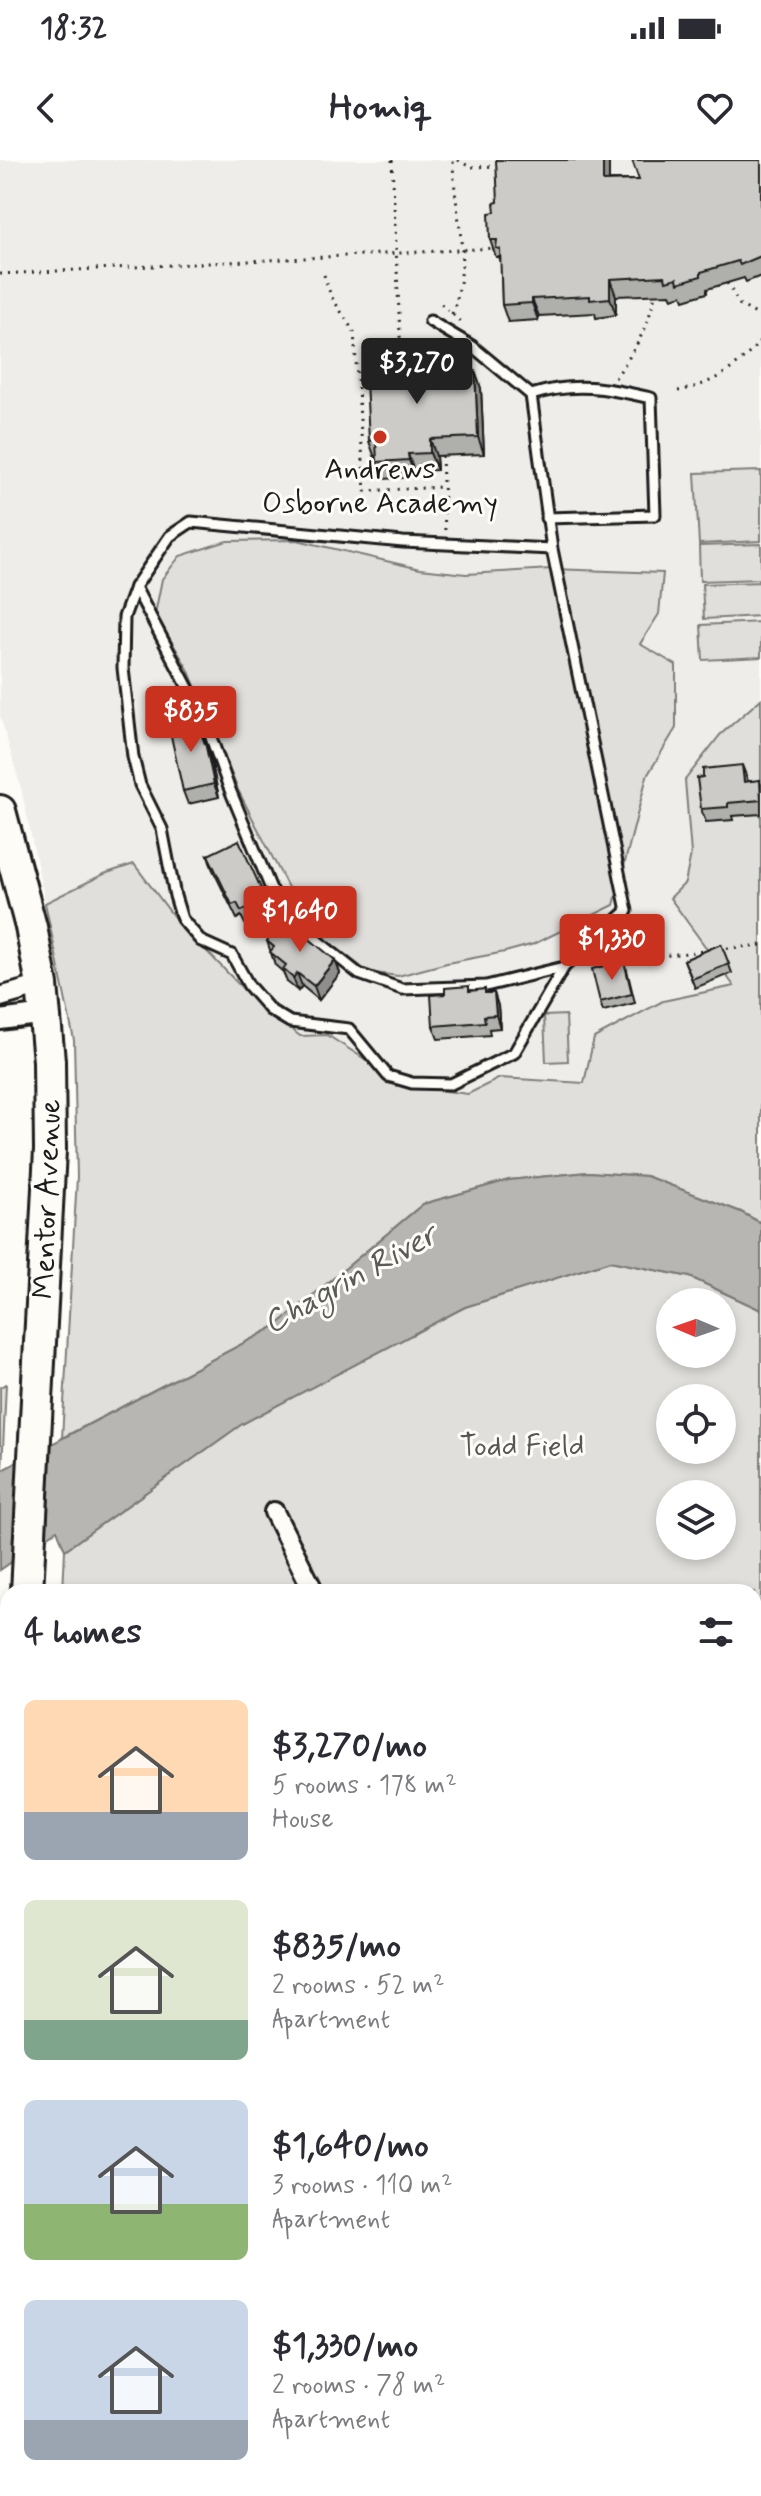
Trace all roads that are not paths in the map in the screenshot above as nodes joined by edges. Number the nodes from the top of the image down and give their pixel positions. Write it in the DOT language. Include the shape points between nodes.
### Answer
graph roads {
  1 [pos="430,321"];
  2 [pos="531,395"];
  3 [pos="546,518"];
  4 [pos="552,549"];
  5 [pos="135,587"];
  6 [pos="0,811"];
  7 [pos="564,967"];
  8 [pos="0,997"];
  9 [pos="43,1000"];
  10 [pos="0,1020"];
  11 [pos="274,1512"];
  12 [pos="27,1584"];
  13 [pos="310,1584"];
  1 -- 2 [label="lane" via="472,346"];
  2 -- 3 [label="lane"];
  2 -- 3 [label="lane" via="571,386 651,398 655,515"];
  3 -- 4 [label="lane"];
  4 -- 5 [label="lane" via="403,542 191,522 170,536"];
  4 -- 7 [label="lane" via="627,911"];
  5 -- 7 [label="lane" via="204,718 271,889 299,926 359,974 402,989 486,986"];
  5 -- 7 [label="lane" via="124,617 123,642 133,757 162,829 182,919 201,941 232,955 270,1010 290,1022 349,1029 388,1076 451,1084 514,1053"];
  6 -- 9 [label="main road, Mentor Avenue" via="19,874"];
  8 -- 9 [label="street"];
  9 -- 10 [label="street"];
  9 -- 12 [label="main road, Mentor Avenue" via="50,1150"];
  11 -- 13 [label="street"];
}
